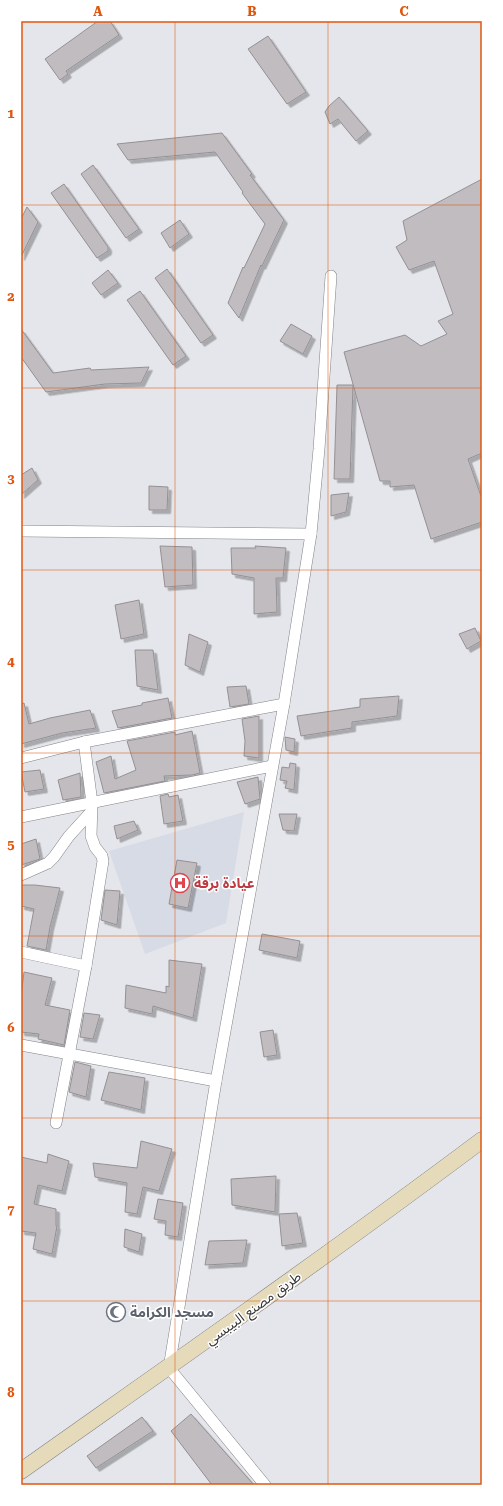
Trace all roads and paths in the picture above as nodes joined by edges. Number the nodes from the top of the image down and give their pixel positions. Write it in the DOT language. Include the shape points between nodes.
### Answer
graph roads {
  1 [pos="330,276"];
  2 [pos="21,531"];
  3 [pos="311,534"];
  4 [pos="284,704"];
  5 [pos="84,742"];
  6 [pos="21,758"];
  7 [pos="272,766"];
  8 [pos="91,807"];
  9 [pos="21,817"];
  10 [pos="21,875"];
  11 [pos="21,952"];
  12 [pos="86,966"];
  13 [pos="21,1045"];
  14 [pos="70,1053"];
  15 [pos="216,1081"];
  16 [pos="56,1123"];
  17 [pos="482,1140"];
  18 [pos="169,1368"];
  19 [pos="21,1471"];
  20 [pos="265,1485"];
  1 -- 3 [label="street"];
  2 -- 3 [label="street"];
  3 -- 4 [label="street"];
  4 -- 5 [label="street"];
  4 -- 7 [label="street"];
  5 -- 6 [label="street"];
  5 -- 8 [label="street"];
  7 -- 8 [label="street"];
  7 -- 15 [label="street"];
  8 -- 9 [label="street"];
  8 -- 10 [label="street" via="48,863"];
  8 -- 12 [label="street" via="92,842 103,861"];
  11 -- 12 [label="street"];
  12 -- 14 [label="street"];
  13 -- 14 [label="street"];
  14 -- 15 [label="street"];
  14 -- 16 [label="street"];
  15 -- 18 [label="street"];
  17 -- 18 [label="main road, طريق مصنع البيبسي"];
  18 -- 19 [label="main road, طريق مصنع البيبسي"];
  18 -- 20 [label="street"];
}
